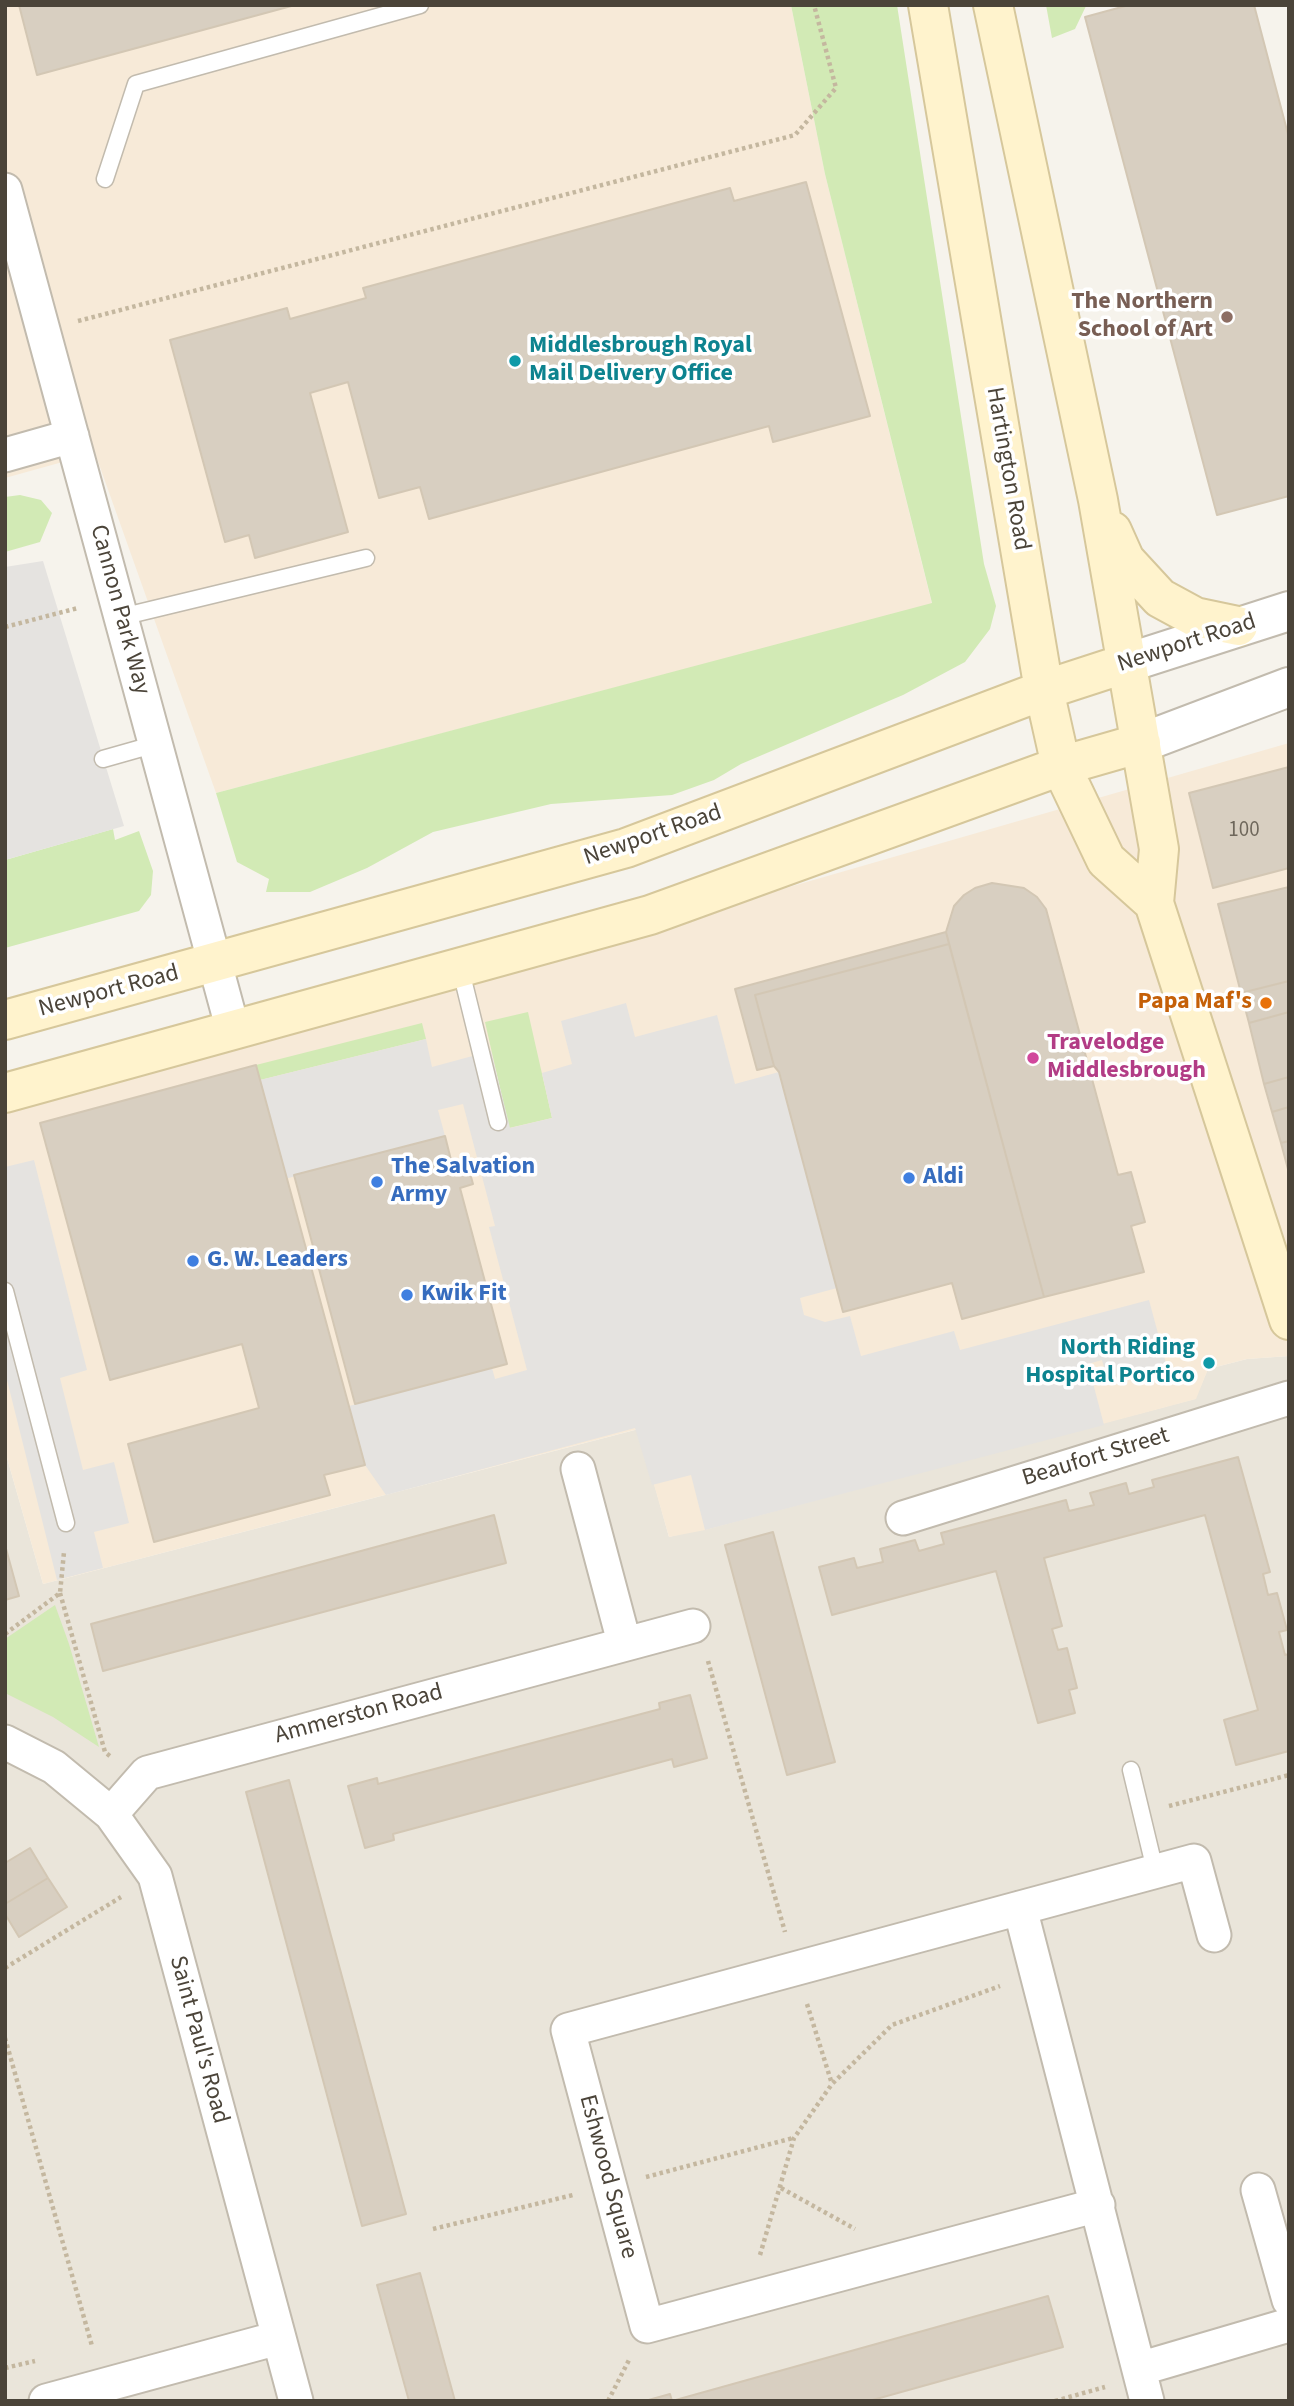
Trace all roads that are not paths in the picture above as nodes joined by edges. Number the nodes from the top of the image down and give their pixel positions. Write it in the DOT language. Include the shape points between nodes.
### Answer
graph roads {
  1 [pos="420,5"];
  2 [pos="928,5"];
  3 [pos="993,5"];
  4 [pos="105,179"];
  5 [pos="5,190"];
  6 [pos="72,436"];
  7 [pos="5,454"];
  8 [pos="1098,500"];
  9 [pos="366,558"];
  10 [pos="119,608"];
  11 [pos="1289,611"];
  12 [pos="1238,626"];
  13 [pos="1127,663"];
  14 [pos="1289,687"];
  15 [pos="1044,690"];
  16 [pos="1141,743"];
  17 [pos="156,744"];
  18 [pos="103,759"];
  19 [pos="1061,766"];
  20 [pos="1154,903"];
  21 [pos="215,962"];
  22 [pos="460,967"];
  23 [pos="5,1020"];
  24 [pos="233,1030"];
  25 [pos="5,1093"];
  26 [pos="498,1122"];
  27 [pos="5,1291"];
  28 [pos="1288,1315"];
  29 [pos="1289,1398"];
  30 [pos="578,1469"];
  31 [pos="903,1518"];
  32 [pos="66,1524"];
  33 [pos="693,1626"];
  34 [pos="624,1642"];
  35 [pos="5,1742"];
  36 [pos="1131,1770"];
  37 [pos="111,1814"];
  38 [pos="1155,1870"];
  39 [pos="1020,1908"];
  40 [pos="1214,1935"];
  41 [pos="1258,2190"];
  42 [pos="1098,2205"];
  43 [pos="1289,2300"];
  44 [pos="1289,2325"];
  45 [pos="278,2338"];
  46 [pos="1143,2385"];
  47 [pos="46,2401"];
  48 [pos="296,2401"];
  1 -- 4 [label="lane" via="136,84"];
  2 -- 15 [label="main road, Hartington Road"];
  3 -- 8 [label="main road"];
  5 -- 6 [label="street, Cannon Park Way"];
  6 -- 7 [label="street"];
  6 -- 10 [label="street, Cannon Park Way"];
  8 -- 12 [label="main road" via="1125,560 1160,598 1195,617"];
  8 -- 13 [label="main road"];
  9 -- 10 [label="lane"];
  10 -- 17 [label="street, Cannon Park Way"];
  11 -- 12 [label="street, Newport Road"];
  12 -- 13 [label="street, Newport Road"];
  13 -- 15 [label="main road, Newport Road"];
  13 -- 16 [label="main road"];
  14 -- 16 [label="street"];
  15 -- 19 [label="main road, Hartington Road"];
  15 -- 21 [label="main road, Newport Road" via="626,848"];
  16 -- 19 [label="main road"];
  16 -- 20 [label="main road" via="1159,849"];
  17 -- 18 [label="lane"];
  17 -- 21 [label="street, Cannon Park Way"];
  19 -- 20 [label="main road, Hartington Road" via="1106,860"];
  19 -- 22 [label="main road" via="650,915"];
  20 -- 28 [label="main road"];
  21 -- 23 [label="main road, Newport Road"];
  21 -- 24 [label="street, Cannon Park Way"];
  22 -- 24 [label="main road"];
  22 -- 26 [label="lane"];
  24 -- 25 [label="main road"];
  27 -- 32 [label="lane"];
  29 -- 31 [label="street, Beaufort Street"];
  30 -- 34 [label="street"];
  33 -- 34 [label="street, Ammerston Road"];
  34 -- 37 [label="street, Ammerston Road" via="147,1773"];
  35 -- 37 [label="street, Saint Paul's Road" via="54,1767"];
  36 -- 38 [label="lane"];
  37 -- 45 [label="street, Saint Paul's Road" via="155,1876"];
  38 -- 39 [label="street, Eshwood Square"];
  38 -- 40 [label="street, Eshwood Square" via="1194,1861"];
  39 -- 42 [label="street"];
  39 -- 42 [label="street, Eshwood Square" via="568,2030 648,2326"];
  41 -- 43 [label="street"];
  42 -- 46 [label="street"];
  44 -- 46 [label="street"];
  45 -- 47 [label="street"];
  45 -- 48 [label="street, Saint Paul's Road"];
}
